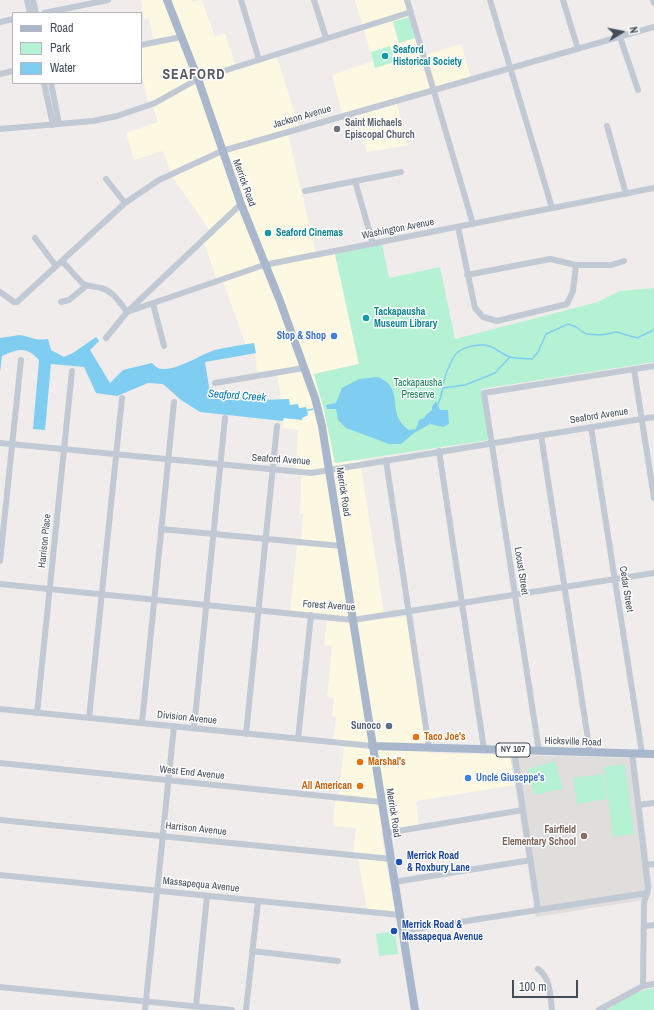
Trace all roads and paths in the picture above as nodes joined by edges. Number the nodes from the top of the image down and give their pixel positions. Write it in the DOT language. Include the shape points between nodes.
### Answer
graph roads {
  1 [pos="27,0"];
  2 [pos="34,0"];
  3 [pos="108,0"];
  4 [pos="167,0"];
  5 [pos="241,0"];
  6 [pos="314,0"];
  7 [pos="407,0"];
  8 [pos="490,0"];
  9 [pos="563,0"];
  10 [pos="653,0"];
  11 [pos="654,3"];
  12 [pos="30,12"];
  13 [pos="36,12"];
  14 [pos="49,12"];
  15 [pos="411,12"];
  16 [pos="12,19"];
  17 [pos="0,22"];
  18 [pos="654,27"];
  19 [pos="181,36"];
  20 [pos="620,37"];
  21 [pos="326,38"];
  22 [pos="142,45"];
  23 [pos="578,49"];
  24 [pos="259,60"];
  25 [pos="511,68"];
  26 [pos="12,71"];
  27 [pos="0,74"];
  28 [pos="198,79"];
  29 [pos="44,84"];
  30 [pos="51,84"];
  31 [pos="434,90"];
  32 [pos="638,90"];
  33 [pos="56,124"];
  34 [pos="607,126"];
  35 [pos="0,129"];
  36 [pos="222,151"];
  37 [pos="401,172"];
  38 [pos="106,179"];
  39 [pos="355,181"];
  40 [pos="654,188"];
  41 [pos="305,191"];
  42 [pos="626,194"];
  43 [pos="125,203"];
  44 [pos="241,204"];
  45 [pos="552,208"];
  46 [pos="473,224"];
  47 [pos="458,227"];
  48 [pos="35,238"];
  49 [pos="374,244"];
  50 [pos="62,261"];
  51 [pos="624,261"];
  52 [pos="264,265"];
  53 [pos="576,265"];
  54 [pos="56,266"];
  55 [pos="467,275"];
  56 [pos="86,286"];
  57 [pos="0,292"];
  58 [pos="61,302"];
  59 [pos="153,304"];
  60 [pos="127,312"];
  61 [pos="106,338"];
  62 [pos="164,346"];
  63 [pos="21,360"];
  64 [pos="654,366"];
  65 [pos="304,368"];
  66 [pos="634,369"];
  67 [pos="72,371"];
  68 [pos="215,382"];
  69 [pos="122,398"];
  70 [pos="174,402"];
  71 [pos="654,417"];
  72 [pos="225,418"];
  73 [pos="642,419"];
  74 [pos="277,426"];
  75 [pos="591,427"];
  76 [pos="542,435"];
  77 [pos="491,443"];
  78 [pos="0,444"];
  79 [pos="12,445"];
  80 [pos="64,450"];
  81 [pos="439,451"];
  82 [pos="116,455"];
  83 [pos="168,460"];
  84 [pos="386,460"];
  85 [pos="220,465"];
  86 [pos="330,469"];
  87 [pos="273,470"];
  88 [pos="654,498"];
  89 [pos="161,529"];
  90 [pos="214,535"];
  91 [pos="266,540"];
  92 [pos="341,546"];
  93 [pos="0,561"];
  94 [pos="654,573"];
  95 [pos="614,579"];
  96 [pos="0,584"];
  97 [pos="565,587"];
  98 [pos="50,589"];
  99 [pos="102,594"];
  100 [pos="515,595"];
  101 [pos="154,600"];
  102 [pos="462,603"];
  103 [pos="206,605"];
  104 [pos="259,610"];
  105 [pos="409,611"];
  106 [pos="311,616"];
  107 [pos="353,620"];
  108 [pos="0,709"];
  109 [pos="37,713"];
  110 [pos="90,718"];
  111 [pos="142,723"];
  112 [pos="174,726"];
  113 [pos="194,728"];
  114 [pos="246,734"];
  115 [pos="298,739"];
  116 [pos="372,746"];
  117 [pos="429,748"];
  118 [pos="484,749"];
  119 [pos="514,750"];
  120 [pos="539,751"];
  121 [pos="590,752"];
  122 [pos="632,753"];
  123 [pos="642,753"];
  124 [pos="654,754"];
  125 [pos="0,763"];
  126 [pos="168,780"];
  127 [pos="382,802"];
  128 [pos="654,803"];
  129 [pos="638,805"];
  130 [pos="523,810"];
  131 [pos="0,820"];
  132 [pos="386,833"];
  133 [pos="163,836"];
  134 [pos="391,858"];
  135 [pos="531,860"];
  136 [pos="654,864"];
  137 [pos="645,865"];
  138 [pos="0,875"];
  139 [pos="394,882"];
  140 [pos="157,891"];
  141 [pos="647,893"];
  142 [pos="208,896"];
  143 [pos="258,901"];
  144 [pos="538,910"];
  145 [pos="400,915"];
  146 [pos="654,925"];
  147 [pos="644,926"];
  148 [pos="402,931"];
  149 [pos="252,952"];
  150 [pos="338,961"];
  151 [pos="538,969"];
  152 [pos="654,984"];
  153 [pos="643,986"];
  154 [pos="0,987"];
  155 [pos="146,1001"];
  156 [pos="196,1006"];
  157 [pos="145,1010"];
  158 [pos="232,1010"];
  159 [pos="246,1010"];
  160 [pos="415,1010"];
  161 [pos="552,1010"];
  162 [pos="599,1010"];
  1 -- 12 [label="street"];
  2 -- 13 [label="street"];
  3 -- 14 [label="street"];
  4 -- 19 [label="main road, Merrick Road"];
  5 -- 24 [label="street"];
  6 -- 21 [label="street"];
  7 -- 15 [label="street"];
  8 -- 25 [label="street"];
  9 -- 23 [label="street"];
  10 -- 11 [label="street"];
  15 -- 21 [label="street"];
  15 -- 31 [label="street"];
  16 -- 17 [label="street"];
  18 -- 20 [label="street, Jackson Avenue"];
  19 -- 22 [label="street"];
  19 -- 28 [label="main road, Merrick Road"];
  20 -- 23 [label="street, Jackson Avenue"];
  20 -- 32 [label="street"];
  21 -- 24 [label="street"];
  23 -- 25 [label="street, Jackson Avenue"];
  24 -- 28 [label="street"];
  25 -- 31 [label="street, Jackson Avenue"];
  25 -- 45 [label="street"];
  26 -- 27 [label="street"];
  28 -- 33 [label="street" via="155,103 117,116"];
  28 -- 36 [label="main road, Merrick Road"];
  29 -- 33 [label="street"];
  30 -- 33 [label="street"];
  31 -- 36 [label="street, Jackson Avenue"];
  31 -- 46 [label="street"];
  33 -- 35 [label="street"];
  34 -- 42 [label="street"];
  36 -- 43 [label="street, Jackson Avenue" via="159,180"];
  36 -- 44 [label="main road, Merrick Road"];
  37 -- 39 [label="street"];
  38 -- 43 [label="street"];
  39 -- 41 [label="street"];
  39 -- 49 [label="street"];
  40 -- 42 [label="street, Washington Avenue"];
  42 -- 45 [label="street, Washington Avenue"];
  43 -- 50 [label="street, Jackson Avenue"];
  44 -- 52 [label="main road, Merrick Road"];
  44 -- 60 [label="street"];
  45 -- 46 [label="street, Washington Avenue"];
  46 -- 47 [label="street, Washington Avenue"];
  47 -- 49 [label="street, Washington Avenue"];
  47 -- 55 [label="street"];
  48 -- 54 [label="street"];
  49 -- 52 [label="street, Washington Avenue"];
  50 -- 54 [label="street, Jackson Avenue"];
  50 -- 56 [label="street"];
  51 -- 53 [label="street" via="611,265"];
  52 -- 59 [label="street, Washington Avenue"];
  52 -- 65 [label="main road, Merrick Road"];
  53 -- 55 [label="street" via="550,259"];
  53 -- 55 [label="street" via="573,291 567,304 497,321 483,317 475,308"];
  54 -- 57 [label="street, Jackson Avenue" via="17,302"];
  56 -- 58 [label="street" via="69,300"];
  56 -- 60 [label="street" via="107,290 117,298"];
  59 -- 60 [label="street, Washington Avenue"];
  59 -- 62 [label="street"];
  60 -- 61 [label="street"];
  63 -- 79 [label="street"];
  64 -- 66 [label="street"];
  65 -- 68 [label="street"];
  65 -- 86 [label="main road, Merrick Road" via="322,426"];
  66 -- 73 [label="street"];
  66 -- 77 [label="street, Locust Street" via="484,394"];
  67 -- 80 [label="street, Harrison Place"];
  69 -- 82 [label="street"];
  70 -- 83 [label="street"];
  71 -- 73 [label="street, Seaford Avenue"];
  72 -- 85 [label="street"];
  73 -- 75 [label="street, Seaford Avenue"];
  73 -- 88 [label="street"];
  74 -- 87 [label="street"];
  75 -- 76 [label="street, Seaford Avenue"];
  75 -- 95 [label="street, Cedar Street"];
  76 -- 77 [label="street, Seaford Avenue"];
  76 -- 97 [label="street"];
  77 -- 81 [label="street, Seaford Avenue"];
  77 -- 100 [label="street, Locust Street"];
  78 -- 79 [label="street, Seaford Avenue"];
  79 -- 80 [label="street, Seaford Avenue"];
  79 -- 93 [label="street"];
  80 -- 82 [label="street, Seaford Avenue"];
  80 -- 98 [label="street, Harrison Place"];
  81 -- 84 [label="street, Seaford Avenue"];
  81 -- 102 [label="street"];
  82 -- 83 [label="street, Seaford Avenue"];
  82 -- 99 [label="street"];
  83 -- 85 [label="street, Seaford Avenue"];
  83 -- 89 [label="street"];
  84 -- 86 [label="street, Seaford Avenue"];
  84 -- 105 [label="street"];
  85 -- 87 [label="street, Seaford Avenue"];
  85 -- 90 [label="street"];
  86 -- 87 [label="street, Seaford Avenue" via="308,473"];
  86 -- 92 [label="main road, Merrick Road"];
  87 -- 91 [label="street"];
  89 -- 90 [label="street"];
  89 -- 101 [label="street"];
  90 -- 91 [label="street"];
  90 -- 103 [label="street"];
  91 -- 92 [label="street"];
  91 -- 104 [label="street"];
  92 -- 107 [label="main road, Merrick Road"];
  94 -- 95 [label="street, Forest Avenue"];
  95 -- 97 [label="street, Forest Avenue"];
  95 -- 123 [label="street, Cedar Street"];
  96 -- 98 [label="street, Forest Avenue"];
  97 -- 100 [label="street, Forest Avenue"];
  97 -- 121 [label="street"];
  98 -- 99 [label="street, Forest Avenue"];
  98 -- 109 [label="street, Harrison Place"];
  99 -- 101 [label="street, Forest Avenue"];
  99 -- 110 [label="street"];
  100 -- 102 [label="street, Forest Avenue"];
  100 -- 120 [label="street, Locust Street"];
  101 -- 103 [label="street, Forest Avenue"];
  101 -- 111 [label="street"];
  102 -- 105 [label="street, Forest Avenue"];
  102 -- 118 [label="street"];
  103 -- 104 [label="street, Forest Avenue"];
  103 -- 113 [label="street"];
  104 -- 106 [label="street, Forest Avenue"];
  104 -- 114 [label="street"];
  105 -- 107 [label="street, Forest Avenue"];
  105 -- 117 [label="street"];
  106 -- 107 [label="street, Forest Avenue"];
  106 -- 115 [label="street"];
  107 -- 116 [label="main road, Merrick Road"];
  108 -- 109 [label="street, Division Avenue"];
  109 -- 110 [label="street, Division Avenue"];
  110 -- 111 [label="street, Division Avenue"];
  111 -- 112 [label="street, Division Avenue"];
  112 -- 113 [label="street, Division Avenue"];
  112 -- 126 [label="street"];
  113 -- 114 [label="street, Division Avenue"];
  114 -- 115 [label="street, Division Avenue"];
  115 -- 116 [label="street, Division Avenue"];
  116 -- 117 [label="main road, Hicksville Road / NY 107"];
  116 -- 127 [label="main road, Merrick Road"];
  117 -- 118 [label="main road, Hicksville Road / NY 107"];
  118 -- 119 [label="main road, Hicksville Road / NY 107"];
  119 -- 120 [label="main road, Hicksville Road / NY 107"];
  119 -- 130 [label="street"];
  120 -- 121 [label="main road, Hicksville Road / NY 107"];
  121 -- 122 [label="main road, Hicksville Road / NY 107"];
  122 -- 123 [label="main road, Hicksville Road / NY 107"];
  122 -- 129 [label="street"];
  123 -- 124 [label="main road, Hicksville Road / NY 107"];
  125 -- 126 [label="street, West End Avenue"];
  126 -- 127 [label="street, West End Avenue"];
  126 -- 133 [label="street"];
  127 -- 132 [label="main road, Merrick Road"];
  128 -- 129 [label="street"];
  129 -- 137 [label="street"];
  130 -- 132 [label="street"];
  130 -- 135 [label="street"];
  131 -- 133 [label="street, Harrison Avenue"];
  132 -- 134 [label="main road, Merrick Road"];
  133 -- 134 [label="street, Harrison Avenue"];
  133 -- 140 [label="street"];
  134 -- 139 [label="main road, Merrick Road"];
  135 -- 139 [label="street"];
  135 -- 144 [label="street"];
  136 -- 137 [label="street"];
  137 -- 141 [label="street"];
  138 -- 140 [label="street, Massapequa Avenue"];
  139 -- 145 [label="main road, Merrick Road"];
  140 -- 142 [label="street, Massapequa Avenue"];
  140 -- 155 [label="street"];
  141 -- 144 [label="street"];
  141 -- 147 [label="street" via="644,903"];
  142 -- 143 [label="street, Massapequa Avenue"];
  142 -- 156 [label="street"];
  143 -- 145 [label="street, Massapequa Avenue"];
  143 -- 149 [label="street"];
  144 -- 148 [label="street"];
  145 -- 148 [label="main road, Merrick Road"];
  146 -- 147 [label="street"];
  147 -- 153 [label="street"];
  148 -- 160 [label="main road, Merrick Road"];
  149 -- 150 [label="street"];
  149 -- 159 [label="street"];
  151 -- 161 [label="street" via="548,980"];
  152 -- 153 [label="street"];
  153 -- 162 [label="street"];
  154 -- 155 [label="street"];
  155 -- 156 [label="street"];
  155 -- 157 [label="street"];
  156 -- 158 [label="street"];
}
